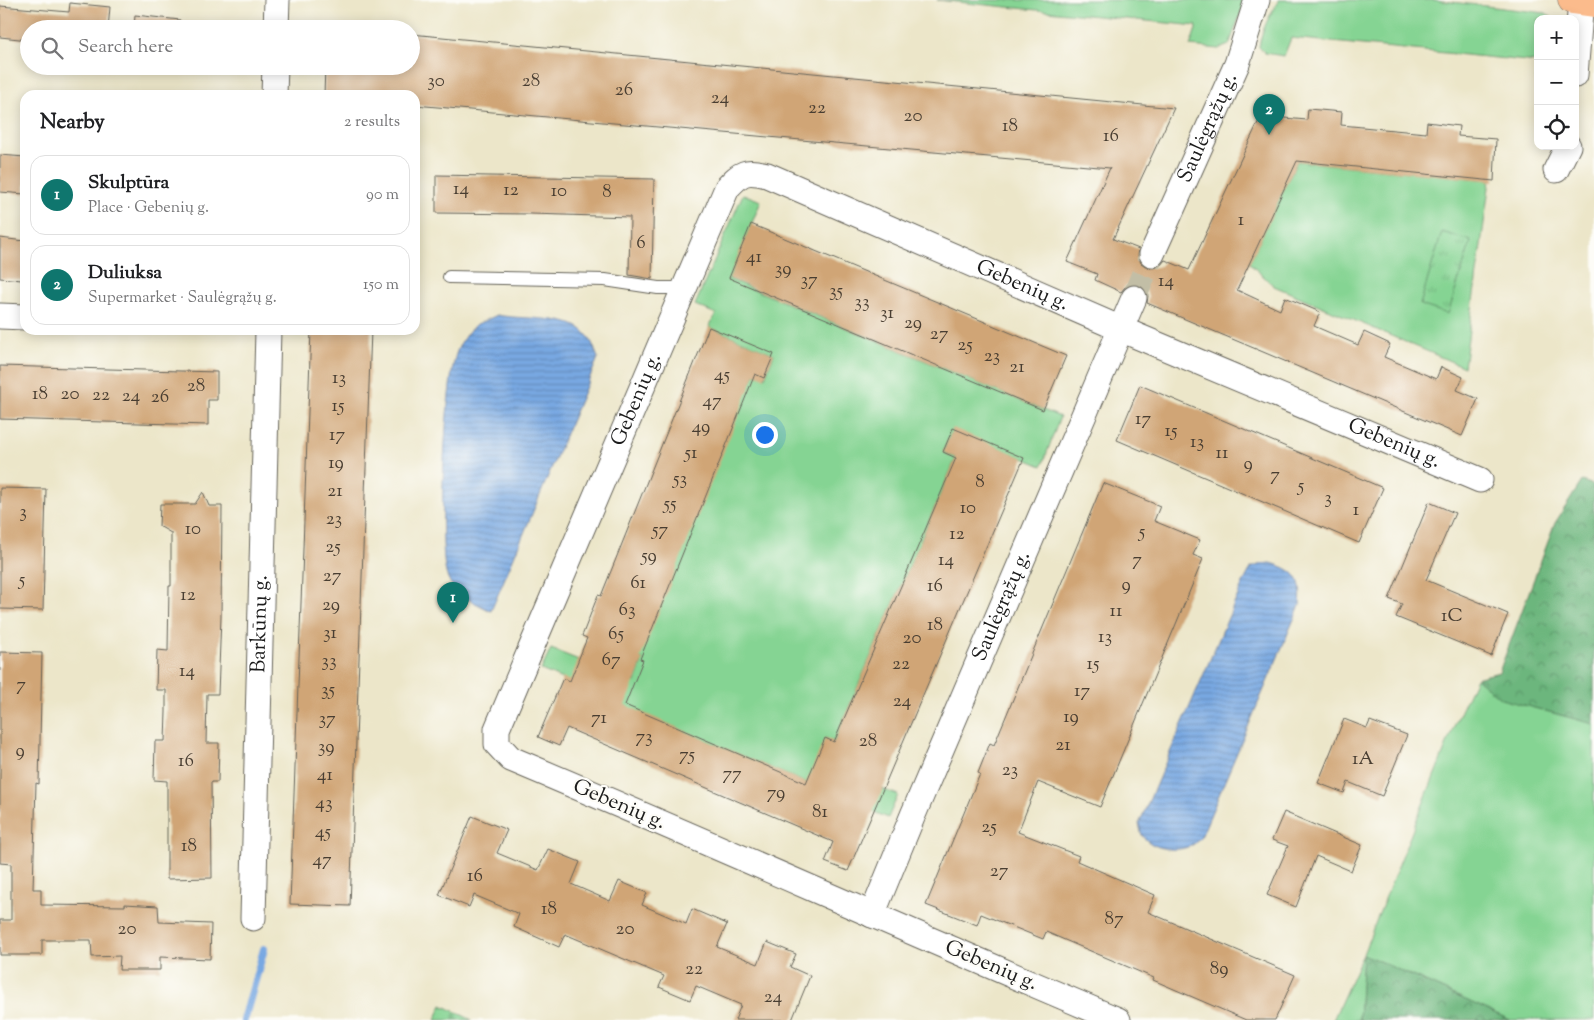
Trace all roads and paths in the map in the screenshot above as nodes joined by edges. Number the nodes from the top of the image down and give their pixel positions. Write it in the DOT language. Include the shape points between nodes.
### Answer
graph roads {
  1 [pos="277,0"];
  2 [pos="1257,0"];
  3 [pos="1582,1"];
  4 [pos="276,20"];
  5 [pos="1576,60"];
  6 [pos="275,75"];
  7 [pos="274,90"];
  8 [pos="1566,150"];
  9 [pos="1556,170"];
  10 [pos="1152,254"];
  11 [pos="449,277"];
  12 [pos="684,288"];
  13 [pos="1134,298"];
  14 [pos="0,316"];
  15 [pos="20,317"];
  16 [pos="1120,328"];
  17 [pos="268,335"];
  18 [pos="1480,480"];
  19 [pos="872,915"];
  20 [pos="253,918"];
  21 [pos="1118,1020"];
  1 -- 4 [label="street"];
  2 -- 10 [label="street, Saulėgrąžų g." via="1238,64"];
  3 -- 5 [label="street"];
  6 -- 7 [label="street"];
  8 -- 9 [label="street"];
  11 -- 12 [label="lane" via="605,280 658,288"];
  12 -- 16 [label="street, Gebenių g." via="727,188 738,176 751,171"];
  12 -- 19 [label="street, Gebenių g." via="501,720 498,744 511,759"];
  13 -- 16 [label="street, Saulėgrąžų g."];
  14 -- 15 [label="street"];
  16 -- 18 [label="street, Gebenių g."];
  16 -- 19 [label="street, Saulėgrąžų g."];
  17 -- 20 [label="street, Barkūnų g."];
  19 -- 21 [label="street, Gebenių g."];
}
